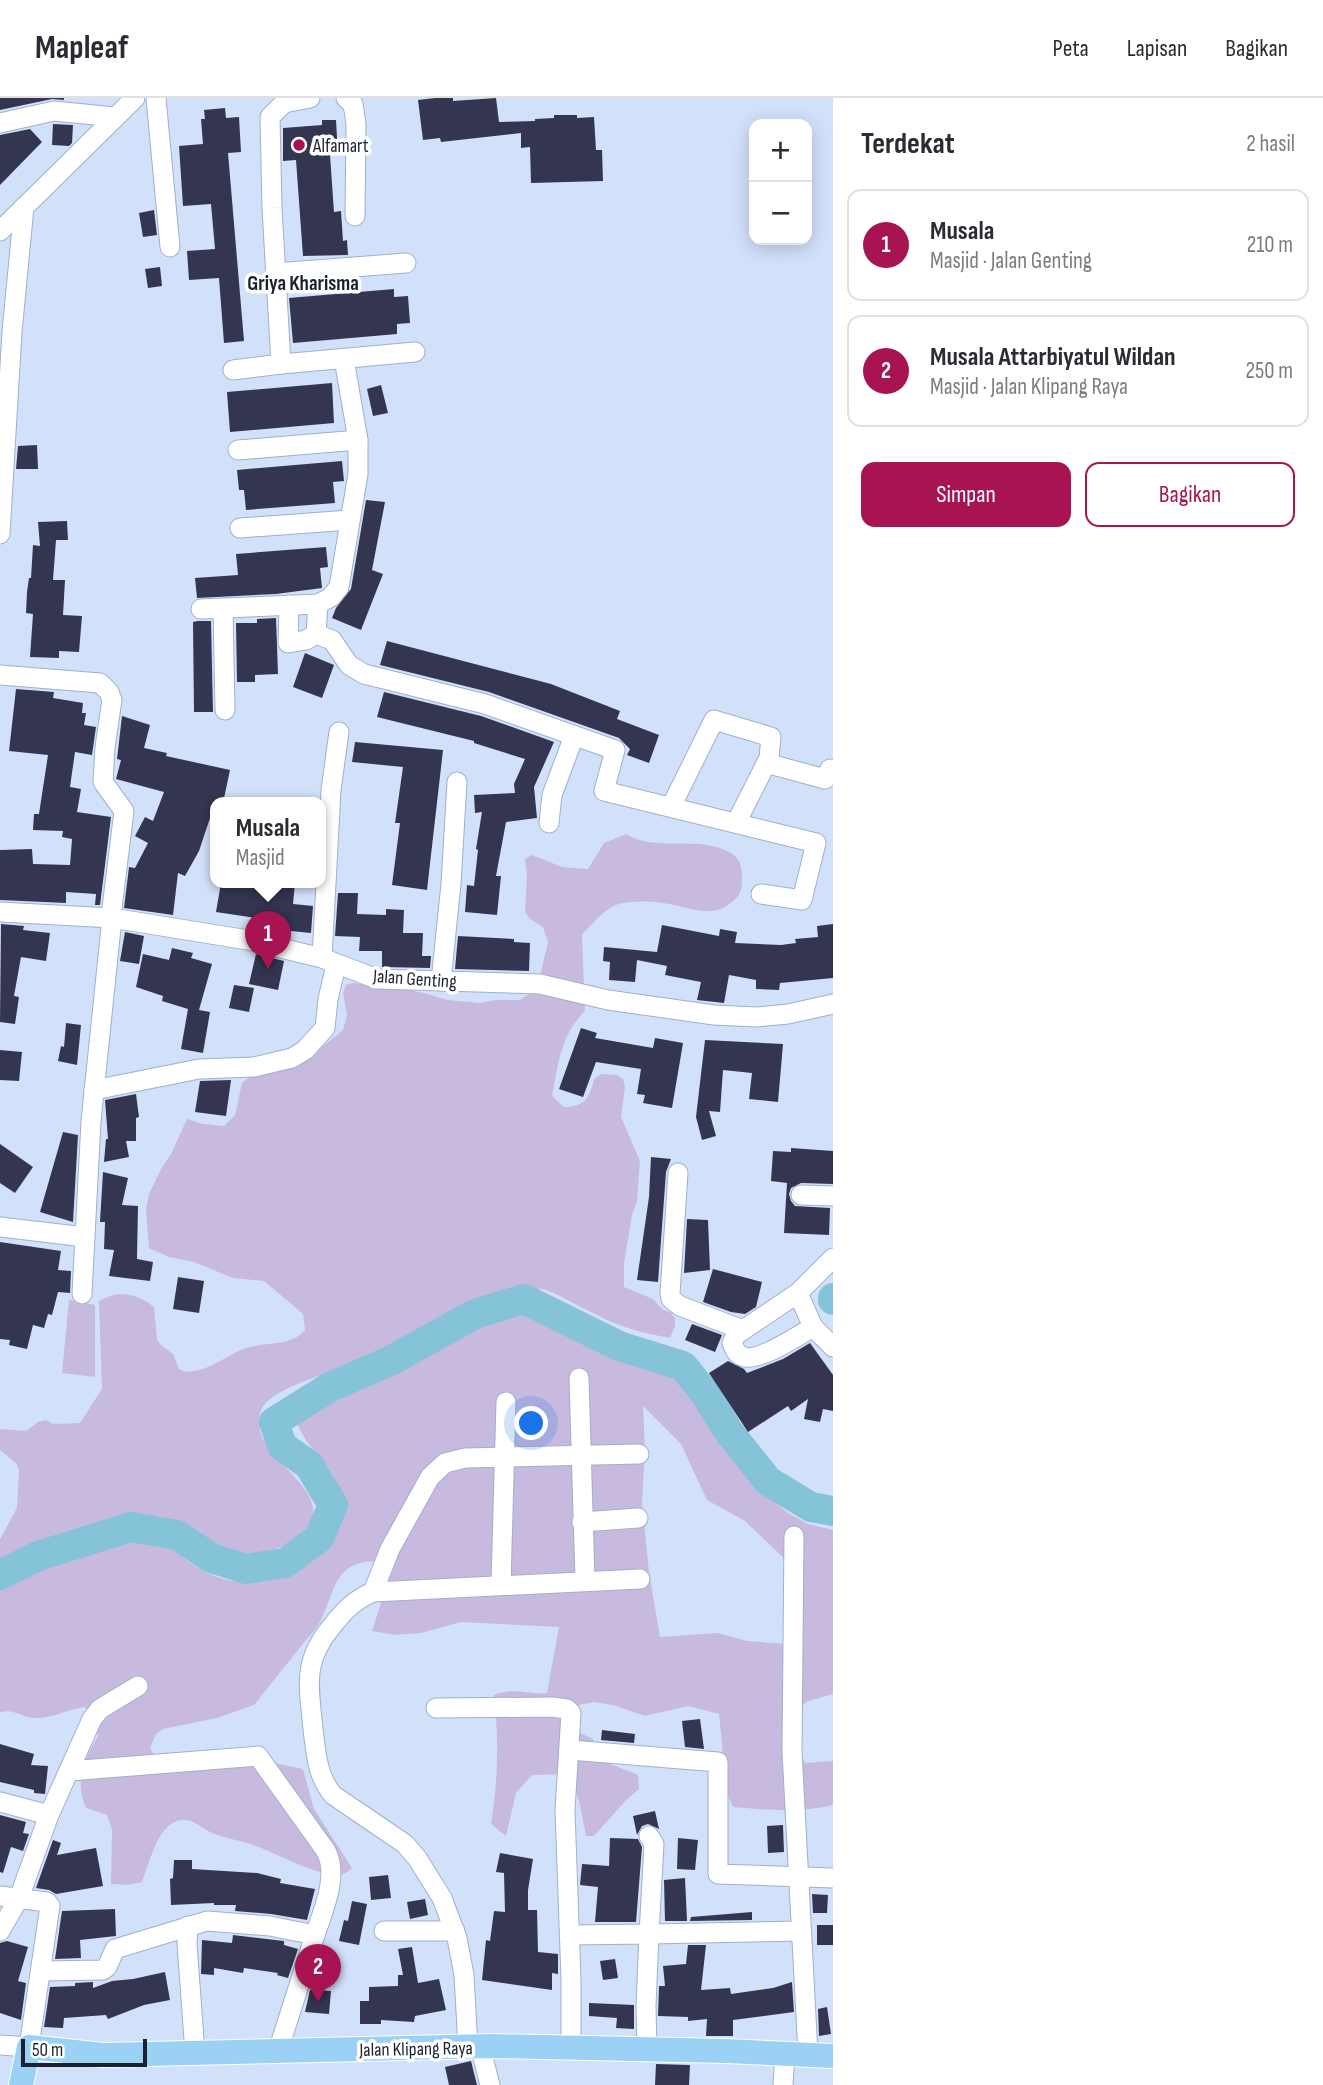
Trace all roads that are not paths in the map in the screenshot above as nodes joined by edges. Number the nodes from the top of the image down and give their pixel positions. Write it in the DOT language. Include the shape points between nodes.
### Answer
graph roads {
  1 [pos="135,98"];
  2 [pos="156,98"];
  3 [pos="310,98"];
  4 [pos="346,98"];
  5 [pos="115,117"];
  6 [pos="0,122"];
  7 [pos="24,207"];
  8 [pos="355,216"];
  9 [pos="0,232"];
  10 [pos="170,247"];
  11 [pos="406,263"];
  12 [pos="275,273"];
  13 [pos="415,352"];
  14 [pos="344,359"];
  15 [pos="281,364"];
  16 [pos="233,370"];
  17 [pos="358,440"];
  18 [pos="238,450"];
  19 [pos="350,520"];
  20 [pos="240,528"];
  21 [pos="0,534"];
  22 [pos="318,604"];
  23 [pos="289,605"];
  24 [pos="223,608"];
  25 [pos="201,609"];
  26 [pos="316,634"];
  27 [pos="0,675"];
  28 [pos="225,710"];
  29 [pos="340,732"];
  30 [pos="574,736"];
  31 [pos="766,763"];
  32 [pos="830,769"];
  33 [pos="457,782"];
  34 [pos="671,807"];
  35 [pos="549,822"];
  36 [pos="736,823"];
  37 [pos="761,894"];
  38 [pos="0,912"];
  39 [pos="113,918"];
  40 [pos="329,961"];
  41 [pos="441,981"];
  42 [pos="833,1004"];
  43 [pos="94,1090"];
  44 [pos="678,1173"];
  45 [pos="801,1195"];
  46 [pos="833,1196"];
  47 [pos="0,1227"];
  48 [pos="85,1237"];
  49 [pos="833,1258"];
  50 [pos="798,1293"];
  51 [pos="82,1294"];
  52 [pos="813,1327"];
  53 [pos="743,1330"];
  54 [pos="833,1347"];
  55 [pos="579,1378"];
  56 [pos="506,1402"];
  57 [pos="639,1454"];
  58 [pos="505,1457"];
  59 [pos="580,1457"];
  60 [pos="638,1518"];
  61 [pos="583,1522"];
  62 [pos="794,1536"];
  63 [pos="640,1579"];
  64 [pos="585,1580"];
  65 [pos="502,1585"];
  66 [pos="373,1592"];
  67 [pos="138,1686"];
  68 [pos="436,1708"];
  69 [pos="570,1750"];
  70 [pos="69,1771"];
  71 [pos="0,1802"];
  72 [pos="49,1815"];
  73 [pos="649,1836"];
  74 [pos="798,1876"];
  75 [pos="833,1878"];
  76 [pos="10,1897"];
  77 [pos="188,1926"];
  78 [pos="0,1931"];
  79 [pos="384,1931"];
  80 [pos="455,1931"];
  81 [pos="801,1931"];
  82 [pos="649,1934"];
  83 [pos="570,1935"];
  84 [pos="315,1936"];
  85 [pos="41,1971"];
  86 [pos="0,2045"];
  87 [pos="29,2047"];
  88 [pos="474,2047"];
  89 [pos="571,2048"];
  90 [pos="647,2049"];
  91 [pos="278,2051"];
  92 [pos="195,2053"];
  93 [pos="796,2054"];
  94 [pos="833,2056"];
  95 [pos="21,2085"];
  96 [pos="490,2085"];
  97 [pos="783,2085"];
  1 -- 5 [label="street"];
  2 -- 10 [label="street"];
  3 -- 12 [label="street" via="284,103 270,117"];
  4 -- 8 [label="street" via="353,104 356,124"];
  5 -- 6 [label="street" via="54,111"];
  5 -- 7 [label="street"];
  7 -- 9 [label="street"];
  7 -- 21 [label="street"];
  11 -- 12 [label="street"];
  12 -- 15 [label="street"];
  13 -- 14 [label="street"];
  14 -- 15 [label="street"];
  14 -- 17 [label="street"];
  15 -- 16 [label="street"];
  17 -- 18 [label="street"];
  17 -- 19 [label="street"];
  19 -- 20 [label="street"];
  19 -- 22 [label="street" via="339,587"];
  22 -- 23 [label="street"];
  22 -- 26 [label="street"];
  23 -- 24 [label="street"];
  23 -- 26 [label="street" via="288,643"];
  24 -- 25 [label="street"];
  24 -- 28 [label="street"];
  26 -- 30 [label="street" via="332,640 349,666 364,674 485,704"];
  27 -- 39 [label="street" via="100,683 110,692 103,782 124,811"];
  29 -- 40 [label="street" via="331,790"];
  30 -- 34 [label="street" via="615,750 604,791"];
  30 -- 35 [label="street" via="552,795"];
  31 -- 32 [label="street" via="825,779"];
  31 -- 34 [label="street" via="771,737 714,720"];
  31 -- 36 [label="street"];
  33 -- 41 [label="street"];
  34 -- 36 [label="street"];
  36 -- 37 [label="street" via="816,843 802,900"];
  38 -- 39 [label="street, Jalan Genting"];
  39 -- 40 [label="street, Jalan Genting" via="248,940"];
  39 -- 43 [label="street"];
  40 -- 41 [label="street, Jalan Genting" via="377,979"];
  40 -- 43 [label="street" via="325,1028 292,1058 254,1067 199,1069"];
  41 -- 42 [label="street, Jalan Genting" via="540,984 608,1000 714,1015 757,1017"];
  43 -- 48 [label="street"];
  44 -- 53 [label="street" via="671,1300"];
  45 -- 46 [label="street"];
  47 -- 48 [label="street"];
  48 -- 51 [label="street"];
  49 -- 50 [label="street"];
  50 -- 52 [label="street"];
  50 -- 53 [label="street"];
  52 -- 53 [label="street" via="749,1358 735,1351 732,1343"];
  52 -- 54 [label="street"];
  55 -- 59 [label="street"];
  56 -- 58 [label="street"];
  57 -- 59 [label="street"];
  58 -- 59 [label="street"];
  58 -- 65 [label="street"];
  58 -- 66 [label="street" via="465,1458 438,1468 390,1549"];
  59 -- 61 [label="street"];
  60 -- 61 [label="street"];
  61 -- 64 [label="street"];
  62 -- 74 [label="street" via="792,1751"];
  63 -- 64 [label="street"];
  64 -- 65 [label="street"];
  65 -- 66 [label="street"];
  66 -- 80 [label="street" via="342,1613 316,1646 310,1662 320,1771 333,1795 405,1844 417,1858 442,1898"];
  67 -- 70 [label="street" via="100,1709"];
  68 -- 69 [label="street" via="566,1709 572,1716"];
  69 -- 74 [label="street" via="718,1762 718,1873"];
  69 -- 83 [label="street" via="565,1810"];
  70 -- 72 [label="street"];
  70 -- 84 [label="street" via="258,1756 332,1864"];
  71 -- 72 [label="street"];
  72 -- 76 [label="street"];
  73 -- 82 [label="street" via="654,1844"];
  74 -- 75 [label="street"];
  74 -- 81 [label="street"];
  76 -- 78 [label="street"];
  76 -- 85 [label="street" via="49,1905"];
  77 -- 84 [label="street" via="207,1921 270,1926"];
  77 -- 85 [label="street" via="115,1949 103,1970"];
  77 -- 92 [label="street"];
  79 -- 80 [label="street"];
  80 -- 88 [label="street"];
  81 -- 82 [label="street"];
  81 -- 93 [label="street"];
  82 -- 83 [label="street"];
  82 -- 90 [label="street"];
  83 -- 89 [label="street"];
  84 -- 91 [label="street"];
  85 -- 87 [label="street"];
  86 -- 87 [label="street, Jalan Klipang Raya"];
  87 -- 92 [label="main road, Jalan Klipang Raya" via="103,2055"];
  87 -- 95 [label="main road"];
  88 -- 89 [label="main road, Jalan Klipang Raya"];
  88 -- 91 [label="main road, Jalan Klipang Raya"];
  88 -- 96 [label="street"];
  89 -- 90 [label="main road, Jalan Klipang Raya"];
  90 -- 93 [label="main road, Jalan Klipang Raya"];
  91 -- 92 [label="main road, Jalan Klipang Raya"];
  93 -- 94 [label="main road, Jalan Klipang Raya"];
  93 -- 97 [label="street"];
}
